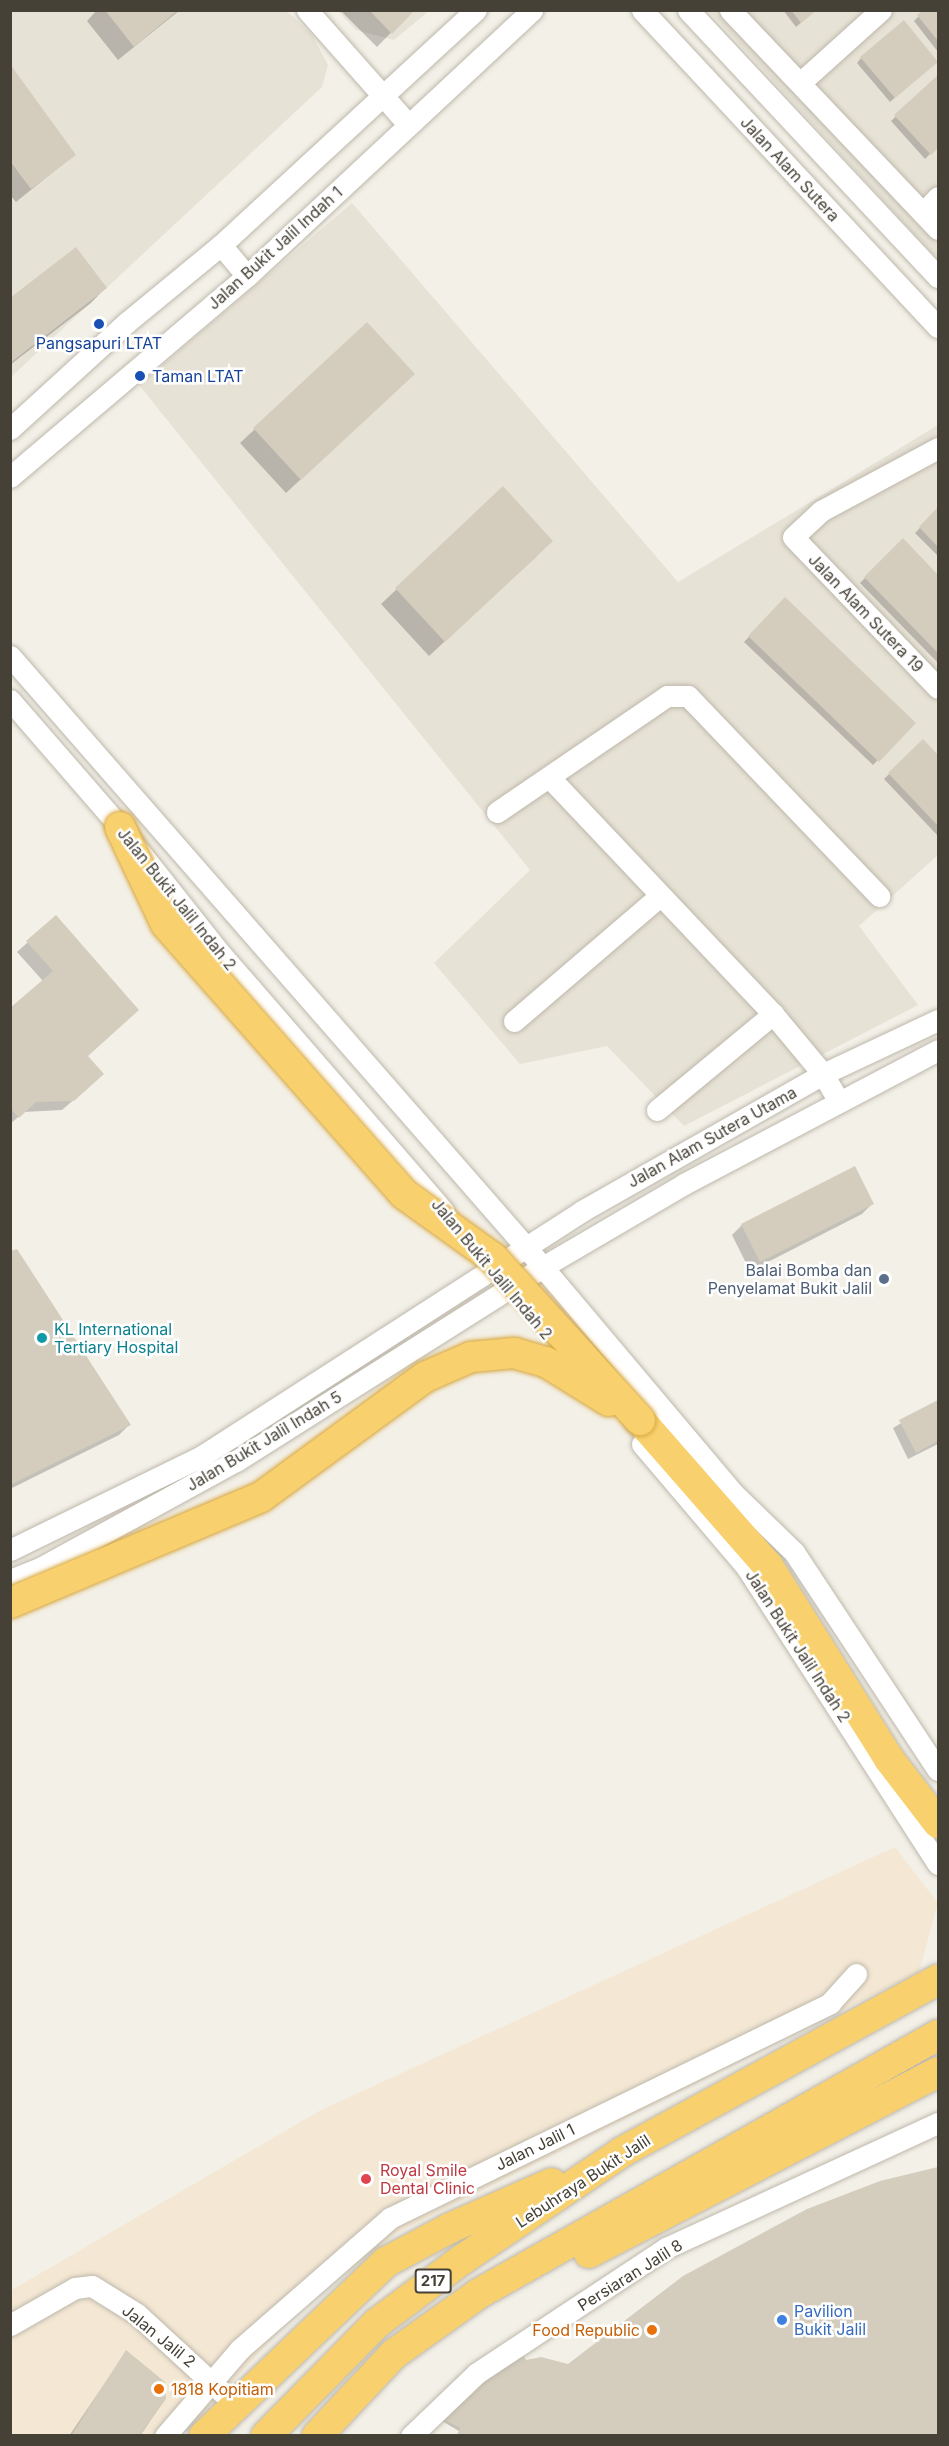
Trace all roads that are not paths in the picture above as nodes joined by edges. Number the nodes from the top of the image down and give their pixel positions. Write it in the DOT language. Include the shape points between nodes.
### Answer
graph roads {
  1 [pos="307,10"];
  2 [pos="476,10"];
  3 [pos="532,10"];
  4 [pos="642,10"];
  5 [pos="688,10"];
  6 [pos="730,10"];
  7 [pos="881,10"];
  8 [pos="800,83"];
  9 [pos="382,95"];
  10 [pos="408,124"];
  11 [pos="939,197"];
  12 [pos="923,213"];
  13 [pos="939,229"];
  14 [pos="221,245"];
  15 [pos="247,276"];
  16 [pos="939,277"];
  17 [pos="939,327"];
  18 [pos="10,429"];
  19 [pos="939,448"];
  20 [pos="10,477"];
  21 [pos="10,656"];
  22 [pos="939,688"];
  23 [pos="10,700"];
  24 [pos="549,777"];
  25 [pos="497,812"];
  26 [pos="120,827"];
  27 [pos="660,896"];
  28 [pos="879,896"];
  29 [pos="773,1014"];
  30 [pos="939,1020"];
  31 [pos="514,1021"];
  32 [pos="939,1050"];
  33 [pos="823,1074"];
  34 [pos="838,1100"];
  35 [pos="657,1110"];
  36 [pos="759,1110"];
  37 [pos="772,1138"];
  38 [pos="525,1246"];
  39 [pos="492,1267"];
  40 [pos="541,1268"];
  41 [pos="509,1289"];
  42 [pos="640,1420"];
  43 [pos="10,1550"];
  44 [pos="10,1580"];
  45 [pos="10,1603"];
  46 [pos="939,1770"];
  47 [pos="939,1823"];
  48 [pos="939,1864"];
  49 [pos="856,1974"];
  50 [pos="939,1980"];
  51 [pos="939,2035"];
  52 [pos="939,2072"];
  53 [pos="939,2123"];
  54 [pos="622,2152"];
  55 [pos="478,2294"];
  56 [pos="10,2325"];
  57 [pos="211,2379"];
  58 [pos="237,2405"];
  59 [pos="165,2436"];
  60 [pos="204,2436"];
  61 [pos="266,2436"];
  62 [pos="317,2436"];
  63 [pos="411,2436"];
  1 -- 9 [label="street"];
  2 -- 9 [label="street"];
  3 -- 10 [label="street, Jalan Bukit Jalil Indah 1"];
  4 -- 17 [label="street, Jalan Alam Sutera"];
  5 -- 16 [label="street, Jalan Alam Sutera"];
  6 -- 8 [label="street"];
  7 -- 8 [label="street"];
  8 -- 12 [label="street"];
  9 -- 10 [label="street"];
  9 -- 14 [label="street"];
  10 -- 15 [label="street, Jalan Bukit Jalil Indah 1"];
  11 -- 12 [label="street"];
  12 -- 13 [label="street"];
  14 -- 15 [label="street"];
  14 -- 18 [label="street" via="126,323"];
  15 -- 20 [label="street, Jalan Bukit Jalil Indah 1"];
  19 -- 22 [label="street, Jalan Alam Sutera 19" via="821,511 793,537"];
  21 -- 38 [label="street, Jalan Bukit Jalil Indah 2"];
  23 -- 26 [label="street, Jalan Bukit Jalil Indah 2"];
  24 -- 25 [label="street"];
  24 -- 27 [label="street"];
  24 -- 28 [label="street" via="667,696 687,696"];
  26 -- 39 [label="street, Jalan Bukit Jalil Indah 2" via="220,953"];
  26 -- 42 [label="highway, bridge" via="173,933 404,1194 494,1258"];
  27 -- 29 [label="street"];
  27 -- 31 [label="street"];
  29 -- 33 [label="street"];
  29 -- 35 [label="street"];
  30 -- 33 [label="street, Jalan Alam Sutera Utama"];
  32 -- 34 [label="street, Jalan Alam Sutera Utama"];
  33 -- 34 [label="street"];
  33 -- 36 [label="street, Jalan Alam Sutera Utama"];
  34 -- 37 [label="street, Jalan Alam Sutera Utama"];
  36 -- 37 [label="street"];
  36 -- 38 [label="street, Jalan Alam Sutera Utama"];
  37 -- 40 [label="street, Jalan Alam Sutera Utama"];
  38 -- 39 [label="street, Jalan Alam Sutera Utama"];
  38 -- 40 [label="street, Jalan Bukit Jalil Indah 2"];
  39 -- 41 [label="street, Jalan Bukit Jalil Indah 2"];
  39 -- 43 [label="street, Jalan Bukit Jalil Indah 5" via="202,1456"];
  40 -- 41 [label="street, Jalan Alam Sutera Utama"];
  40 -- 46 [label="street, Jalan Bukit Jalil Indah 2" via="731,1491 794,1552"];
  41 -- 44 [label="street, Jalan Bukit Jalil Indah 5" via="236,1461 42,1567"];
  41 -- 48 [label="street, Jalan Bukit Jalil Indah 2" via="747,1568"];
  42 -- 45 [label="highway, bridge" via="546,1362 514,1353 471,1357 425,1377 261,1497"];
  42 -- 47 [label="highway" via="768,1566 889,1758"];
  49 -- 57 [label="street, Jalan Jalil 1" via="830,2003 390,2218"];
  50 -- 54 [label="highway, Lebuhraya Bukit Jalil / 217"];
  51 -- 55 [label="highway, 217"];
  52 -- 55 [label="highway" via="527,2286"];
  53 -- 63 [label="street, Persiaran Jalil 8" via="666,2248 477,2373"];
  54 -- 58 [label="highway" via="450,2228 386,2262"];
  54 -- 61 [label="highway, Lebuhraya Bukit Jalil / 217" via="376,2323"];
  55 -- 62 [label="highway, 217" via="393,2354"];
  56 -- 57 [label="street, Jalan Jalil 2" via="75,2288 92,2286 137,2314"];
  57 -- 58 [label="street, Jalan Jalil 2"];
  57 -- 59 [label="street, Jalan Jalil 1"];
  58 -- 60 [label="highway"];
}
